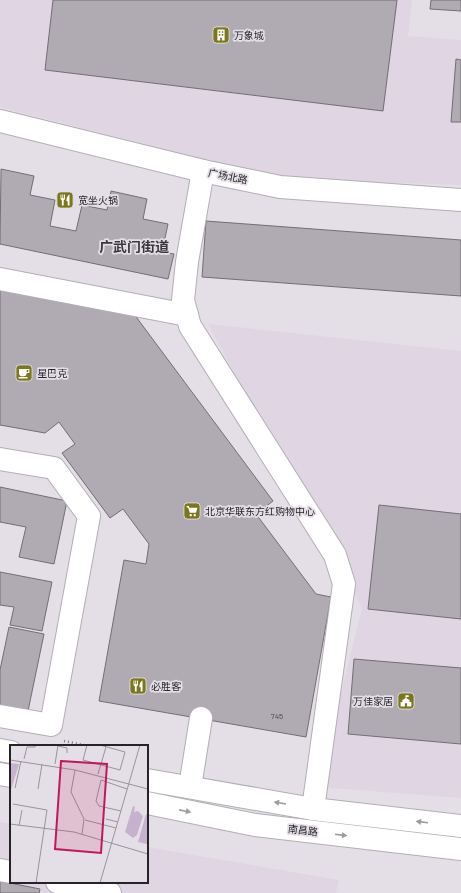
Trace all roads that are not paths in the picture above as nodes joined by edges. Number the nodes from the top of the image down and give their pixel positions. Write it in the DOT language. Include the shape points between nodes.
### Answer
graph roads {
  1 [pos="0,121"];
  2 [pos="203,171"];
  3 [pos="461,200"];
  4 [pos="0,280"];
  5 [pos="187,315"];
  6 [pos="0,459"];
  7 [pos="0,716"];
  8 [pos="201,718"];
  9 [pos="0,750"];
  10 [pos="10,752"];
  11 [pos="0,774"];
  12 [pos="10,776"];
  13 [pos="148,780"];
  14 [pos="190,787"];
  15 [pos="148,803"];
  16 [pos="313,809"];
  17 [pos="461,826"];
  18 [pos="461,849"];
  19 [pos="0,870"];
  20 [pos="10,872"];
  21 [pos="58,883"];
  22 [pos="63,883"];
  23 [pos="56,893"];
  24 [pos="110,893"];
  1 -- 2 [label="street, 广场北路"];
  2 -- 3 [label="street, 广场北路" via="280,187"];
  2 -- 5 [label="street" via="187,262 183,300"];
  4 -- 5 [label="street"];
  5 -- 16 [label="street" via="190,326 335,555 344,584"];
  6 -- 7 [label="street" via="54,468 88,516 51,725"];
  8 -- 14 [label="street"];
  9 -- 10 [label="street"];
  11 -- 12 [label="street"];
  13 -- 14 [label="street"];
  16 -- 14 [label="street, one-way"];
  15 -- 18 [label="street, 南昌路, one-way" via="255,825"];
  17 -- 16 [label="street, one-way"];
  19 -- 20 [label="street"];
  21 -- 23 [label="street"];
  22 -- 24 [label="street"];
}
